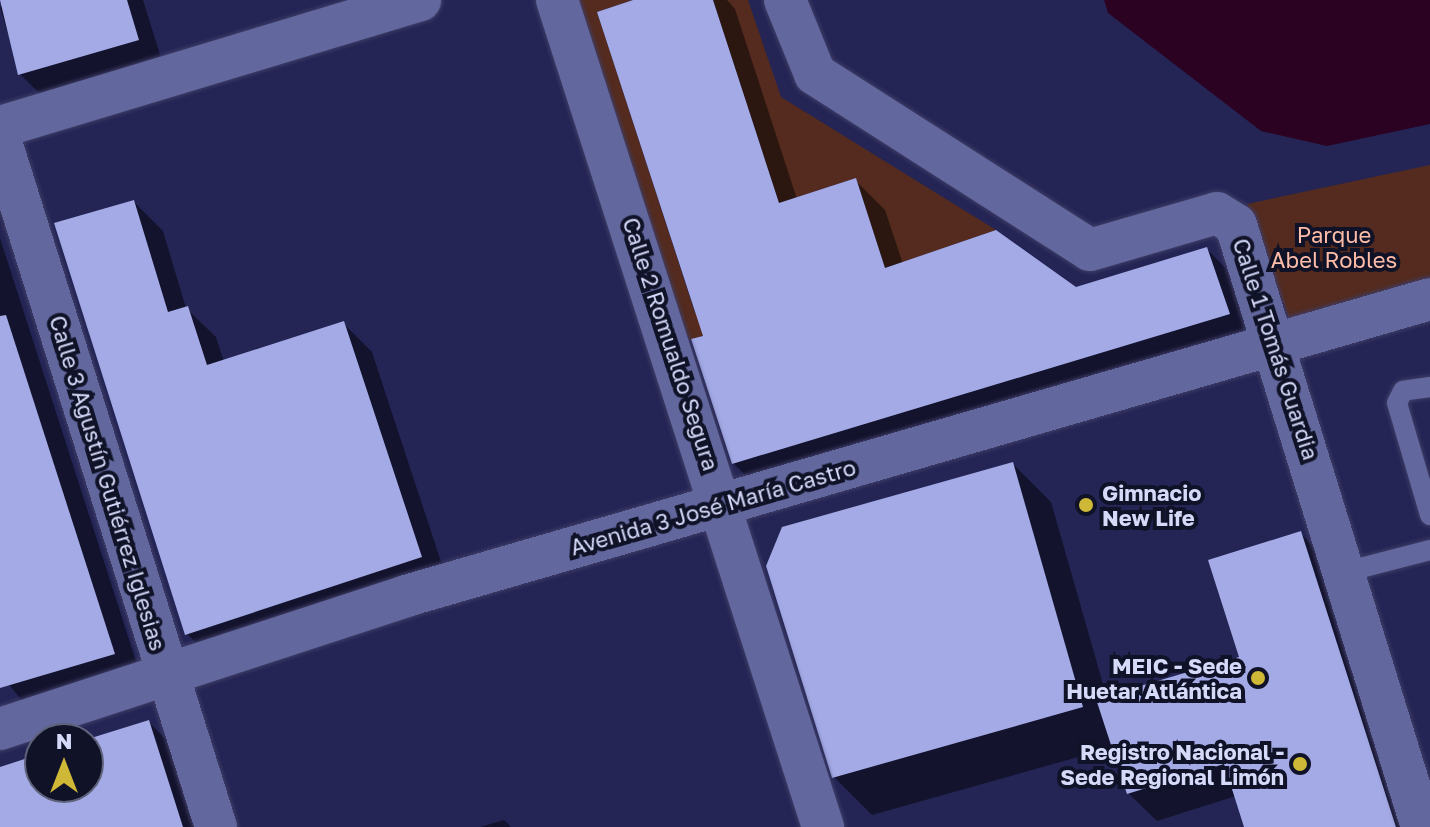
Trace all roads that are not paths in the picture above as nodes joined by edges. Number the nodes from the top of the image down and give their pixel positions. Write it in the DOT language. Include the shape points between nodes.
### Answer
graph roads {
  1 [pos="420,0"];
  2 [pos="557,0"];
  3 [pos="785,0"];
  4 [pos="0,127"];
  5 [pos="0,139"];
  6 [pos="1430,299"];
  7 [pos="1275,342"];
  8 [pos="1430,387"];
  9 [pos="724,504"];
  10 [pos="1430,515"];
  11 [pos="1430,550"];
  12 [pos="1345,572"];
  13 [pos="168,674"];
  14 [pos="0,729"];
  15 [pos="216,827"];
  16 [pos="823,827"];
  17 [pos="1422,827"];
  1 -- 4 [label="street"];
  2 -- 9 [label="street, Calle 2 Romualdo Segura"];
  3 -- 7 [label="street, Calle 1 Tomás Guardia" via="815,74 1090,250 1217,213 1236,225"];
  5 -- 13 [label="street, Calle 3 Agustín Gutiérrez Iglesias"];
  6 -- 7 [label="street, Avenida 3 José María Castro"];
  7 -- 9 [label="street, Avenida 3 José María Castro"];
  7 -- 12 [label="street, Calle 1 Tomás Guardia"];
  8 -- 10 [label="lane" via="1403,391 1397,403"];
  9 -- 13 [label="street, Avenida 3 José María Castro"];
  9 -- 16 [label="street, Calle 2 Romualdo Segura"];
  11 -- 12 [label="lane"];
  12 -- 17 [label="street, Calle 1 Tomás Guardia"];
  13 -- 14 [label="street, Avenida 3 José María Castro"];
  13 -- 15 [label="street, Calle 3 Agustín Gutiérrez Iglesias"];
}
